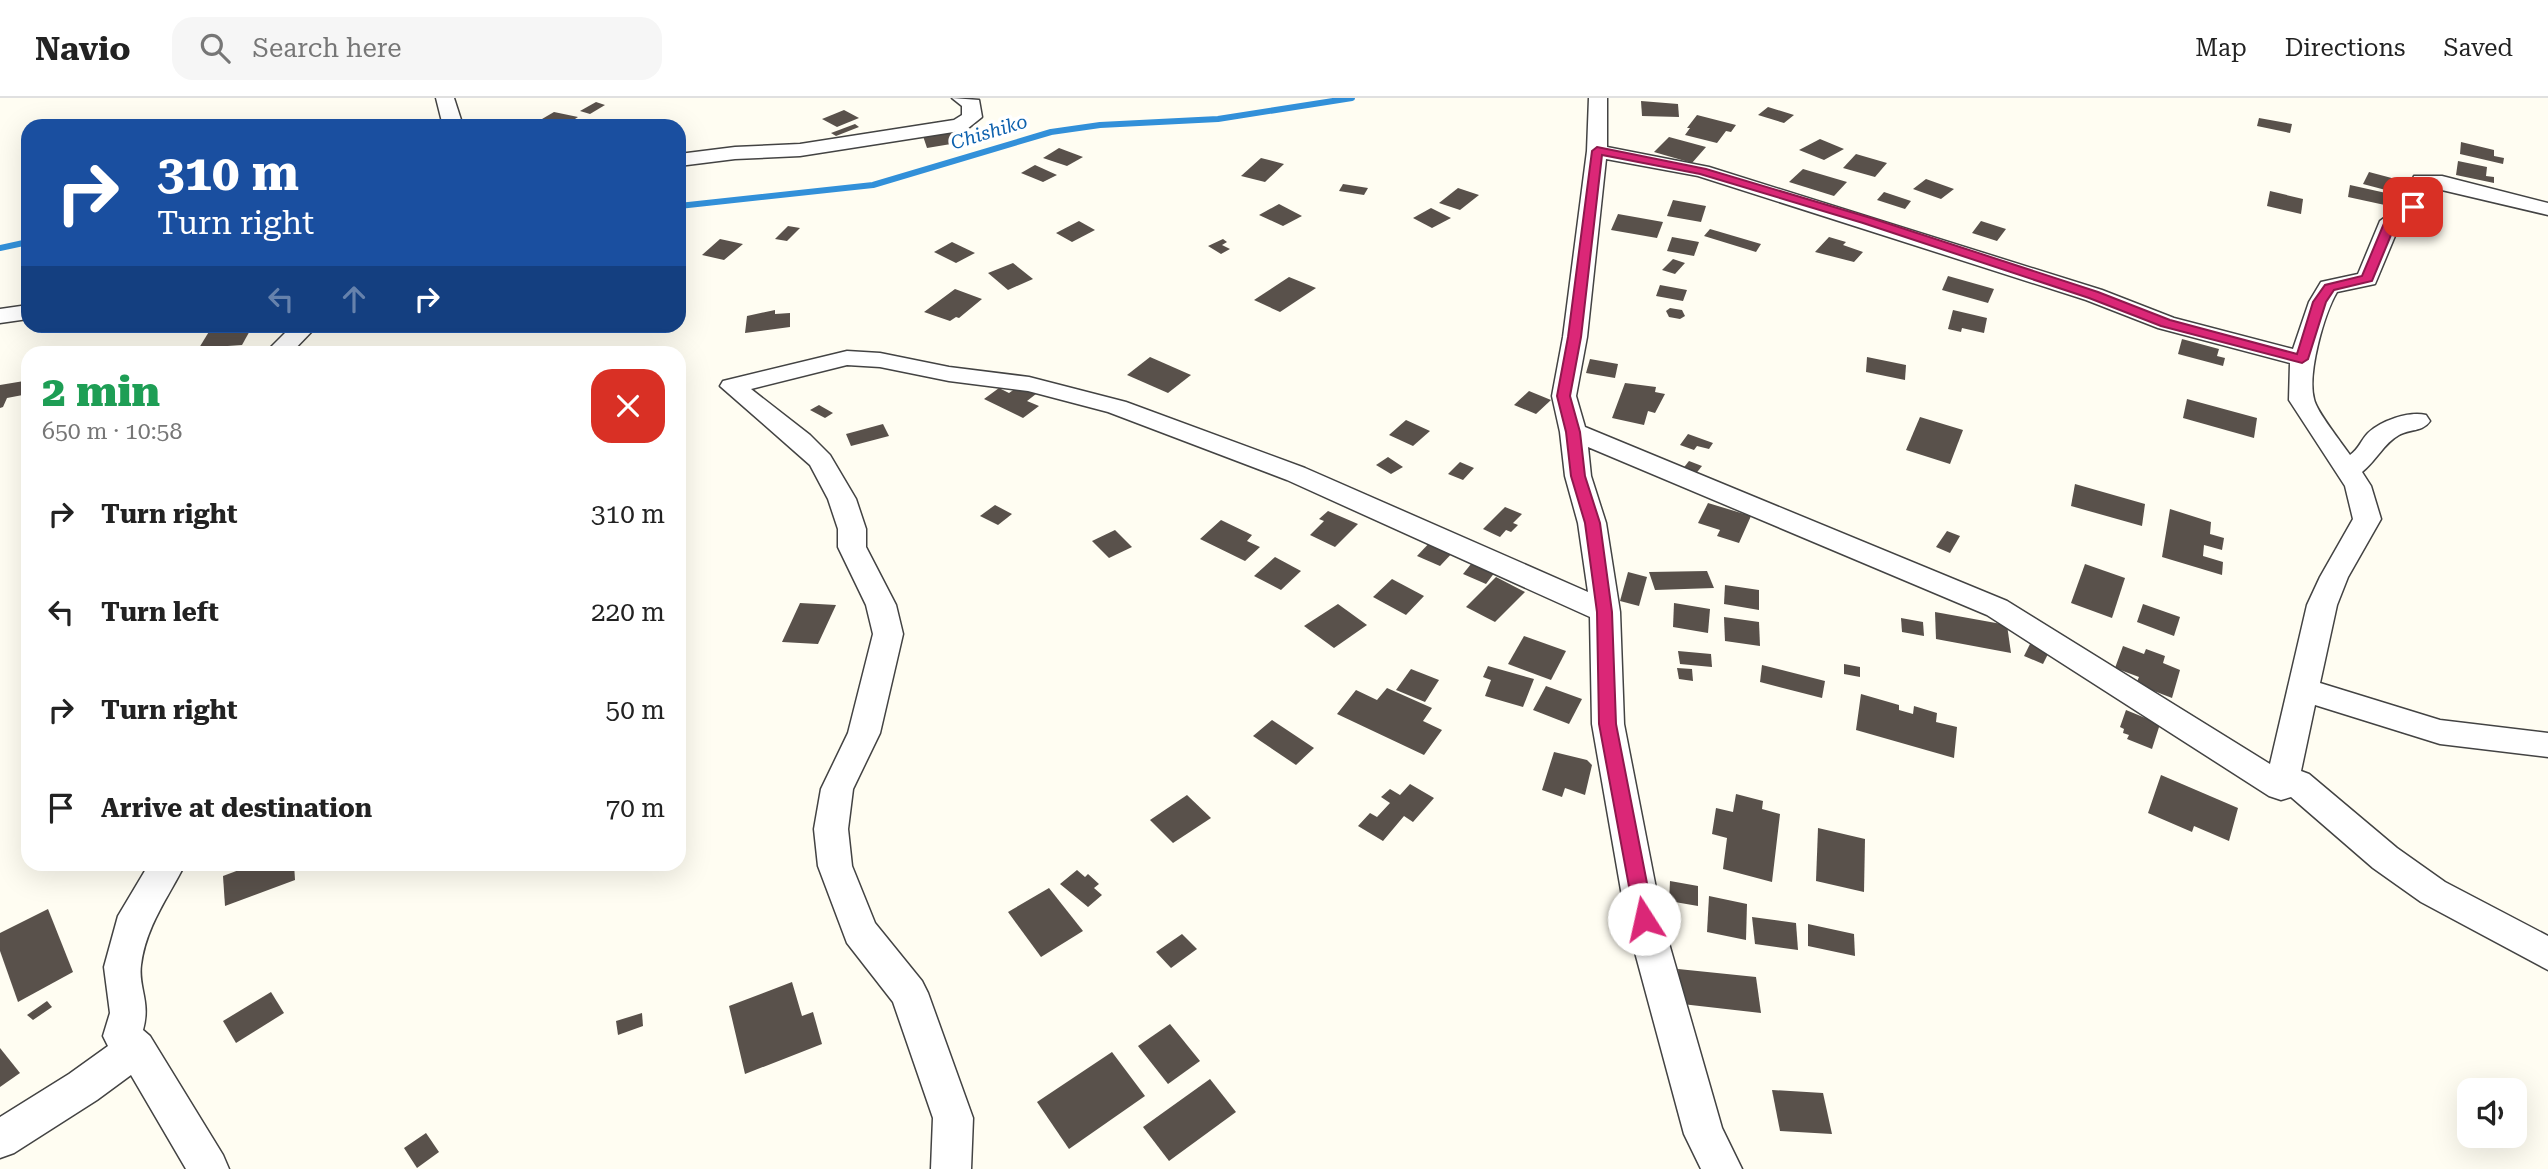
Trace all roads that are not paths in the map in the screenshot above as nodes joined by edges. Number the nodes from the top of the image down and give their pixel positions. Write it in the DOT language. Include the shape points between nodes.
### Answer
graph roads {
  1 [pos="445,98"];
  2 [pos="961,98"];
  3 [pos="1598,98"];
  4 [pos="451,119"];
  5 [pos="1597,151"];
  6 [pos="686,159"];
  7 [pos="2548,209"];
  8 [pos="21,313"];
  9 [pos="0,316"];
  10 [pos="298,333"];
  11 [pos="284,346"];
  12 [pos="2302,359"];
  13 [pos="2417,421"];
  14 [pos="1573,432"];
  15 [pos="2347,470"];
  16 [pos="1605,612"];
  17 [pos="2303,690"];
  18 [pos="2548,745"];
  19 [pos="2281,787"];
  20 [pos="164,871"];
  21 [pos="2548,954"];
  22 [pos="136,1048"];
  23 [pos="0,1139"];
  24 [pos="209,1169"];
  25 [pos="951,1169"];
  26 [pos="1722,1169"];
  1 -- 4 [label="street"];
  2 -- 6 [label="street" via="972,104 972,117 960,125 800,150"];
  3 -- 5 [label="street"];
  5 -- 12 [label="street" via="1702,171 2094,295 2165,323"];
  5 -- 14 [label="street" via="1564,396"];
  7 -- 12 [label="street" via="2421,180 2413,207 2391,221 2367,279 2329,288"];
  8 -- 9 [label="street"];
  10 -- 11 [label="street"];
  12 -- 15 [label="street" via="2301,400"];
  13 -- 15 [label="street" via="2390,429"];
  14 -- 16 [label="street"];
  14 -- 19 [label="street" via="1997,608"];
  15 -- 17 [label="street" via="2358,486 2367,519 2322,605"];
  16 -- 25 [label="street" via="1296,474 1117,407 1029,384 847,358 732,386 821,461 842,499 852,529 852,547 881,605 888,634 864,733 837,789 831,829 835,866 860,932 909,993 953,1118"];
  16 -- 26 [label="street" via="1608,724 1644,919 1704,1134"];
  17 -- 18 [label="street" via="2440,732"];
  17 -- 19 [label="street"];
  19 -- 21 [label="street" via="2298,783 2385,858 2433,892"];
  20 -- 22 [label="street" via="136,916 122,967 130,1013 122,1036"];
  22 -- 23 [label="street"];
  22 -- 24 [label="street"];
}
